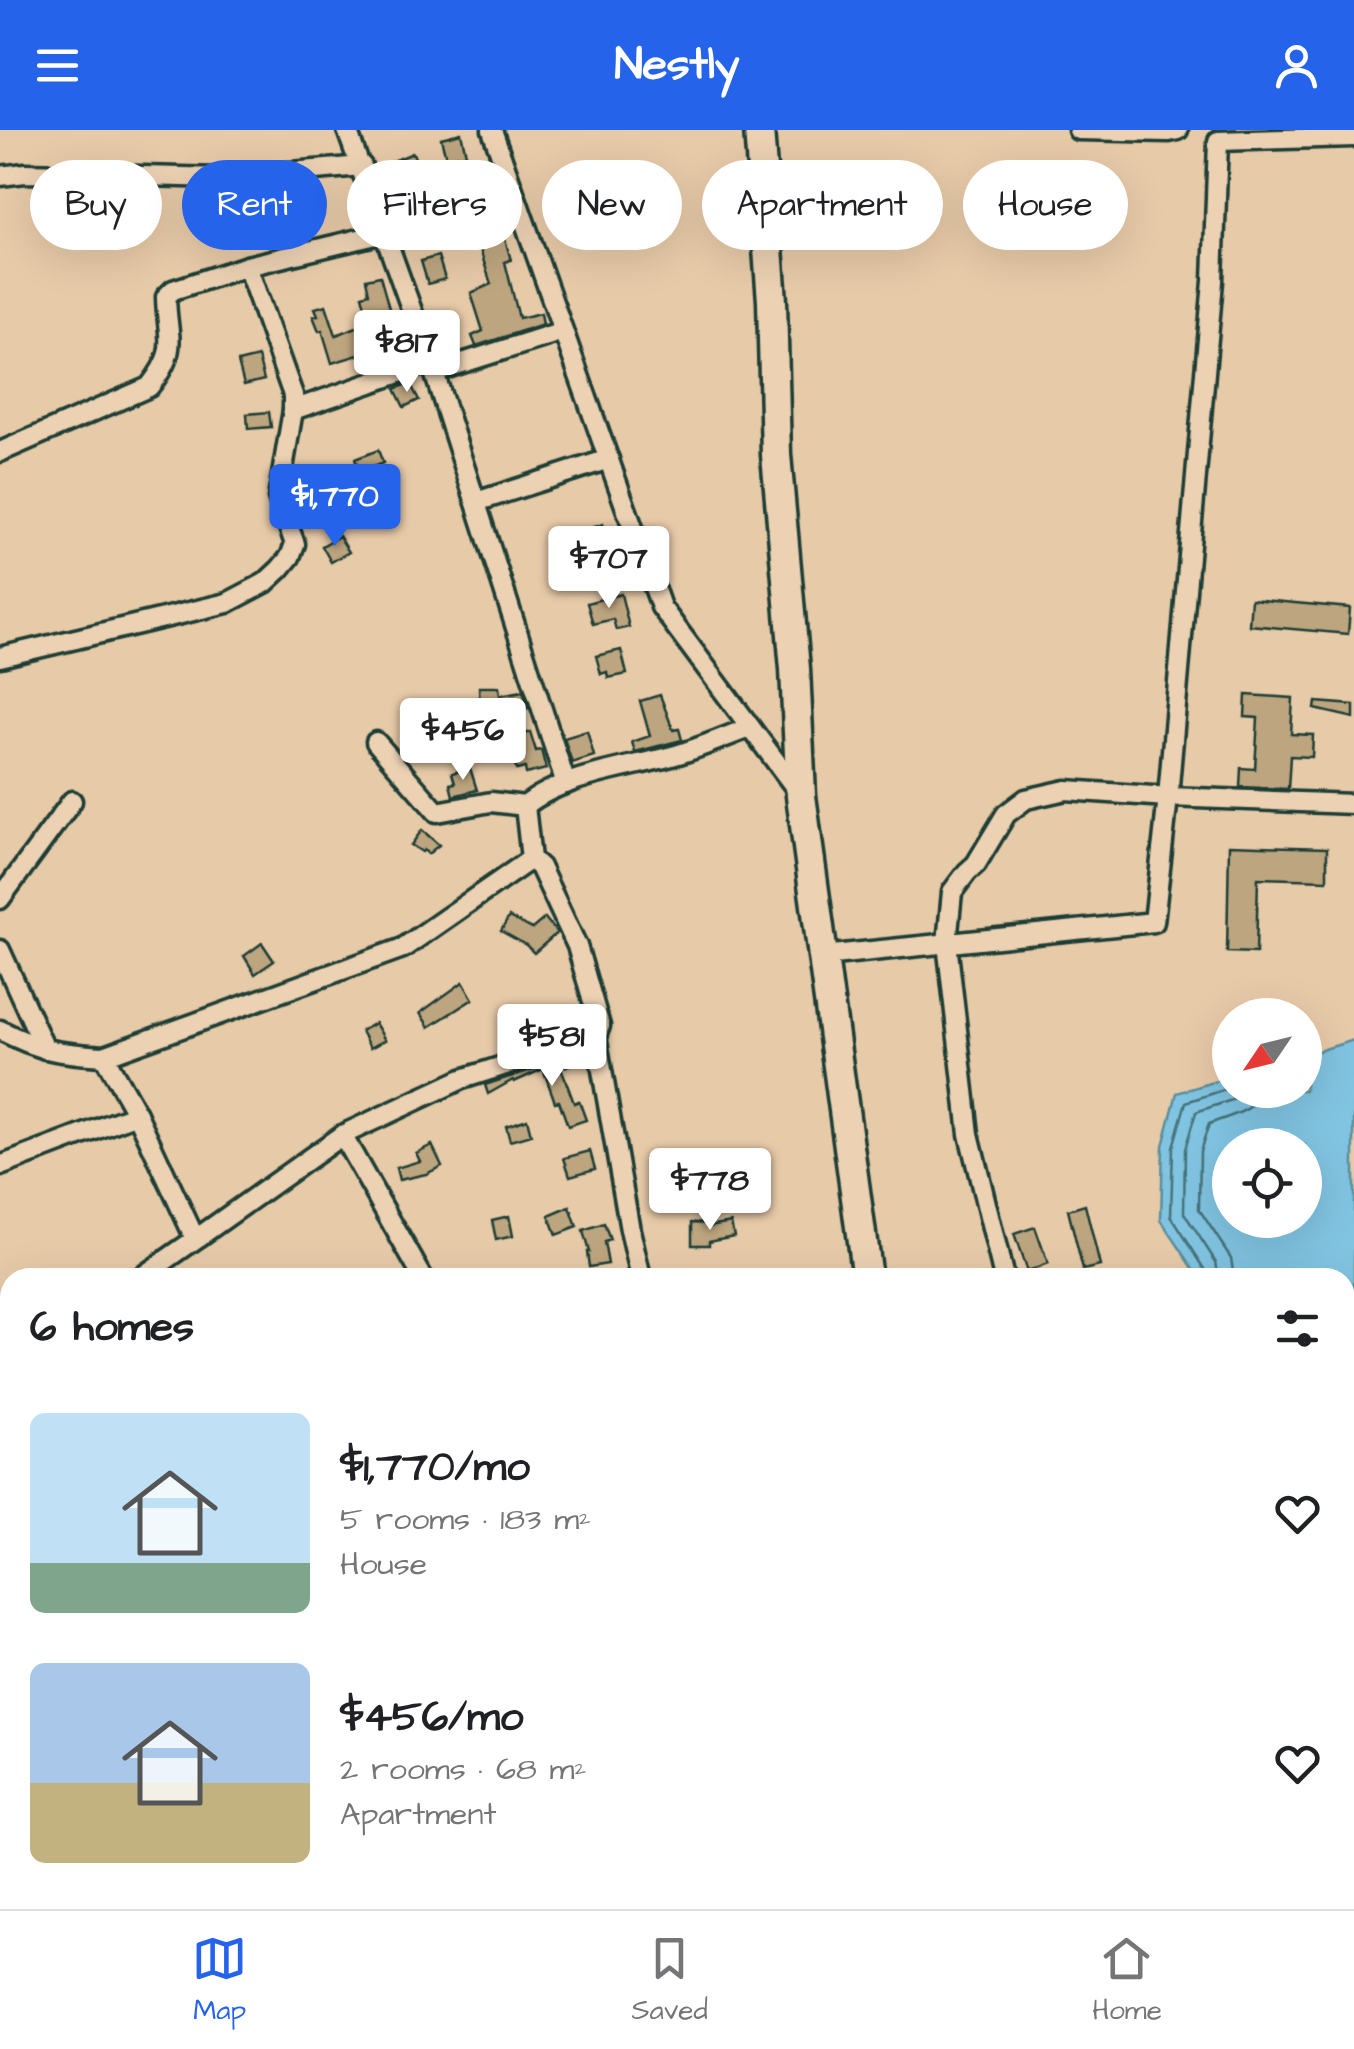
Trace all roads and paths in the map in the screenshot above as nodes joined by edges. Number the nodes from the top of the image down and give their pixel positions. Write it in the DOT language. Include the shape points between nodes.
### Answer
graph roads {
  1 [pos="347,130"];
  2 [pos="492,130"];
  3 [pos="759,130"];
  4 [pos="1078,130"];
  5 [pos="1178,130"];
  6 [pos="1354,137"];
  7 [pos="360,160"];
  8 [pos="347,167"];
  9 [pos="0,176"];
  10 [pos="347,241"];
  11 [pos="390,250"];
  12 [pos="248,266"];
  13 [pos="563,330"];
  14 [pos="432,367"];
  15 [pos="292,410"];
  16 [pos="0,452"];
  17 [pos="609,459"];
  18 [pos="476,502"];
  19 [pos="0,658"];
  20 [pos="749,728"];
  21 [pos="376,742"];
  22 [pos="566,784"];
  23 [pos="801,796"];
  24 [pos="1168,797"];
  25 [pos="72,801"];
  26 [pos="1354,804"];
  27 [pos="525,806"];
  28 [pos="531,860"];
  29 [pos="0,900"];
  30 [pos="947,943"];
  31 [pos="0,950"];
  32 [pos="824,956"];
  33 [pos="0,1030"];
  34 [pos="596,1036"];
  35 [pos="45,1050"];
  36 [pos="104,1056"];
  37 [pos="138,1114"];
  38 [pos="342,1135"];
  39 [pos="0,1166"];
  40 [pos="200,1236"];
  41 [pos="154,1268"];
  42 [pos="417,1268"];
  43 [pos="639,1268"];
  44 [pos="866,1268"];
  45 [pos="1002,1268"];
  1 -- 7 [label="street"];
  2 -- 13 [label="street"];
  3 -- 23 [label="main road"];
  4 -- 5 [label="street"];
  6 -- 24 [label="street" via="1218,141"];
  8 -- 9 [label="street" via="221,178"];
  10 -- 12 [label="street"];
  11 -- 14 [label="street"];
  12 -- 15 [label="street" via="293,394"];
  12 -- 16 [label="street" via="166,297 171,340 162,372 150,386"];
  13 -- 14 [label="street"];
  13 -- 17 [label="street"];
  14 -- 15 [label="street"];
  14 -- 18 [label="street"];
  15 -- 19 [label="street" via="278,498 294,544 265,583 226,602"];
  17 -- 18 [label="street"];
  17 -- 20 [label="street" via="660,607"];
  18 -- 22 [label="street"];
  20 -- 22 [label="street"];
  20 -- 23 [label="street"];
  21 -- 27 [label="street" via="438,812 491,802"];
  22 -- 27 [label="street"];
  23 -- 32 [label="main road"];
  24 -- 26 [label="street"];
  24 -- 30 [label="street" via="1066,790 1026,798 1006,814 952,892"];
  24 -- 30 [label="street" via="1154,922"];
  25 -- 29 [label="street"];
  27 -- 28 [label="street"];
  28 -- 34 [label="street" via="540,866 577,946 600,1026"];
  28 -- 36 [label="street" via="403,948"];
  30 -- 32 [label="street"];
  30 -- 45 [label="street" via="969,1134"];
  31 -- 35 [label="street"];
  32 -- 44 [label="main road"];
  33 -- 35 [label="street"];
  34 -- 38 [label="street" via="462,1080"];
  34 -- 43 [label="street"];
  35 -- 36 [label="street"];
  36 -- 37 [label="street"];
  37 -- 39 [label="street"];
  37 -- 40 [label="street" via="192,1232"];
  38 -- 40 [label="street"];
  38 -- 42 [label="street"];
  40 -- 41 [label="street"];
}
